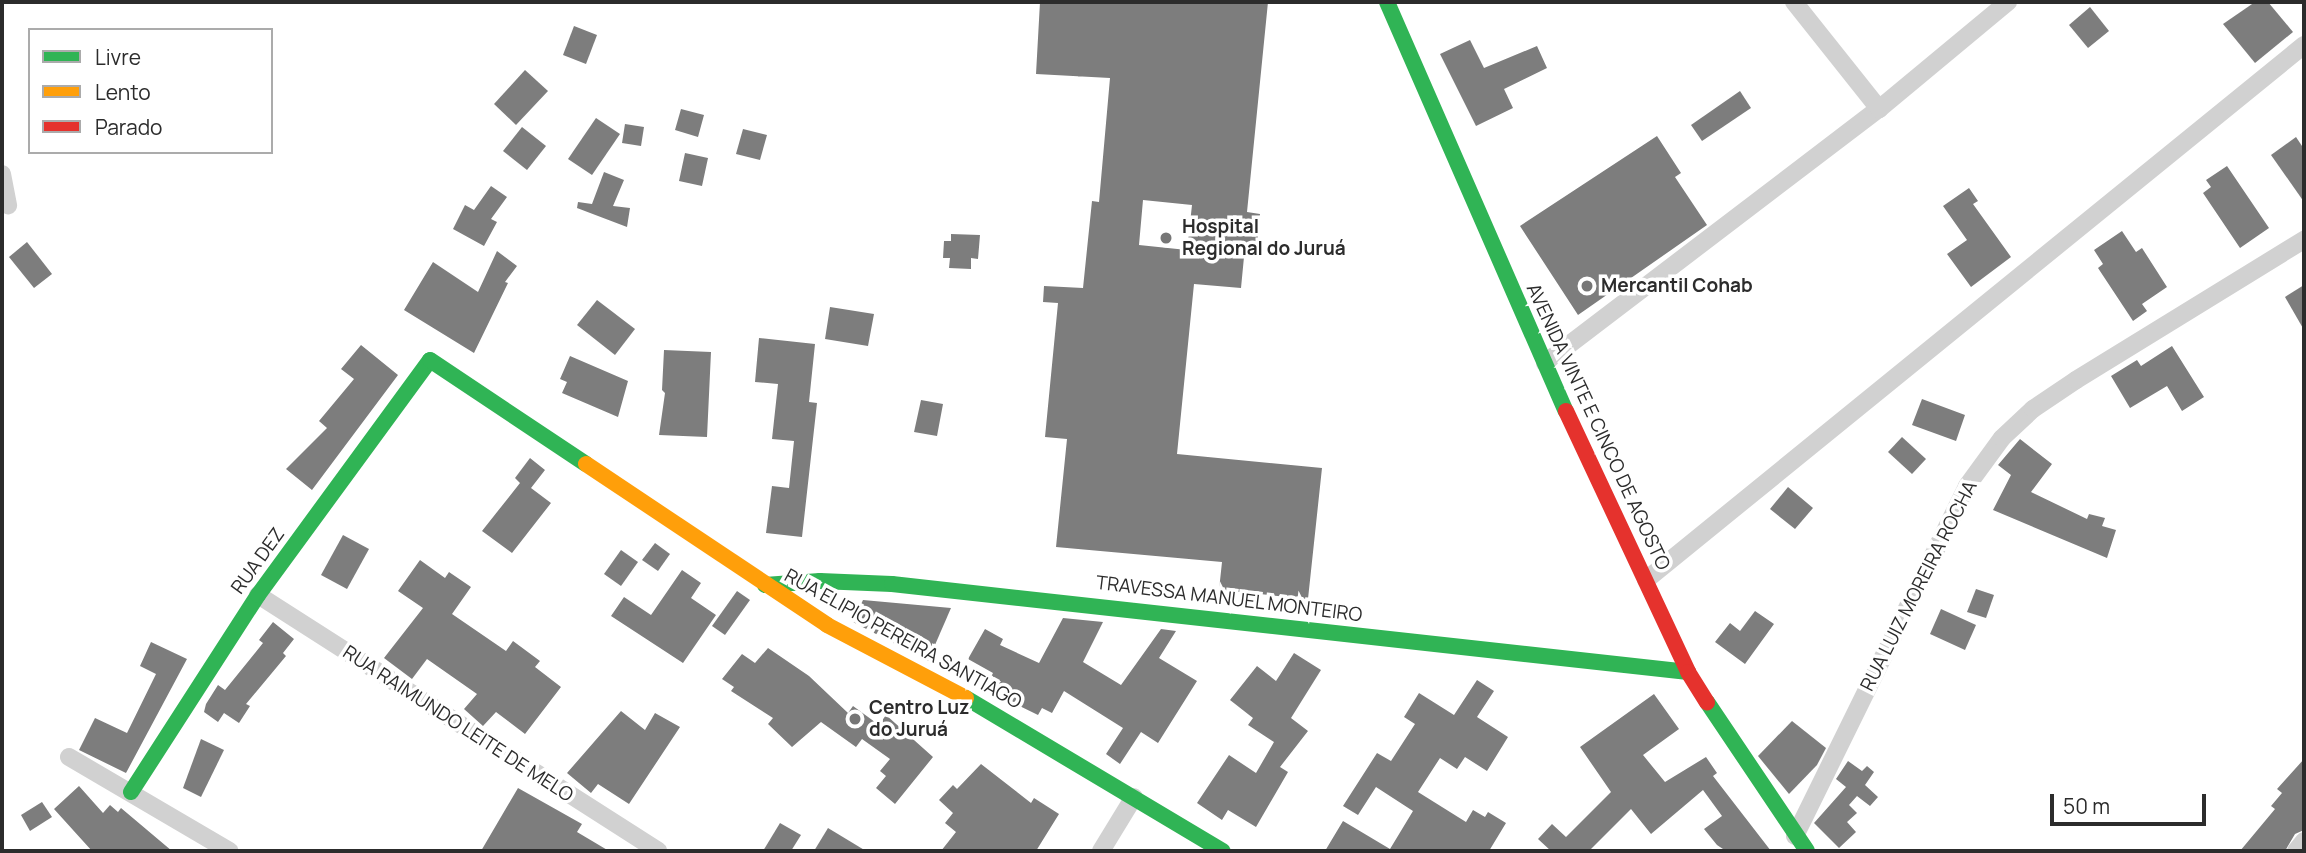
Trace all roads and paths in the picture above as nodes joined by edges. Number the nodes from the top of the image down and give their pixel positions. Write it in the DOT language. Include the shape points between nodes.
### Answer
graph roads {
  1 [pos="1387,2"];
  2 [pos="1794,2"];
  3 [pos="2008,2"];
  4 [pos="2304,45"];
  5 [pos="1879,108"];
  6 [pos="2,174"];
  7 [pos="8,205"];
  8 [pos="2304,240"];
  9 [pos="430,360"];
  10 [pos="1545,362"];
  11 [pos="1646,580"];
  12 [pos="765,585"];
  13 [pos="258,595"];
  14 [pos="1688,671"];
  15 [pos="69,757"];
  16 [pos="131,792"];
  17 [pos="1134,796"];
  18 [pos="1795,836"];
  19 [pos="2304,841"];
  20 [pos="229,851"];
  21 [pos="658,851"];
  22 [pos="1101,851"];
  23 [pos="1223,851"];
  24 [pos="1807,851"];
  25 [pos="2296,851"];
  1 -- 10 [label="street, AVENIDA VINTE E CINCO DE AGOSTO"];
  2 -- 5 [label="street"];
  3 -- 5 [label="street"];
  4 -- 11 [label="street"];
  5 -- 10 [label="street"];
  6 -- 7 [label="street"];
  8 -- 18 [label="street, RUA LUIZ MOREIRA ROCHA" via="2065,387 2002,438 1967,486"];
  9 -- 12 [label="street, RUA ELIPIO PEREIRA SANTIAGO"];
  9 -- 13 [label="street, RUA DEZ"];
  10 -- 11 [label="street, AVENIDA VINTE E CINCO DE AGOSTO"];
  11 -- 14 [label="street, AVENIDA VINTE E CINCO DE AGOSTO"];
  12 -- 14 [label="street, TRAVESSA MANUEL MONTEIRO" via="820,581 892,584"];
  12 -- 17 [label="street, RUA ELIPIO PEREIRA SANTIAGO"];
  13 -- 16 [label="street, RUA DEZ"];
  13 -- 21 [label="street, RUA RAIMUNDO LEITE DE MELO"];
  14 -- 18 [label="street, AVENIDA VINTE E CINCO DE AGOSTO"];
  15 -- 16 [label="street"];
  16 -- 20 [label="street"];
  17 -- 22 [label="street"];
  17 -- 23 [label="street, RUA ELIPIO PEREIRA SANTIAGO"];
  18 -- 24 [label="street, AVENIDA VINTE E CINCO DE AGOSTO"];
  19 -- 25 [label="street"];
}
